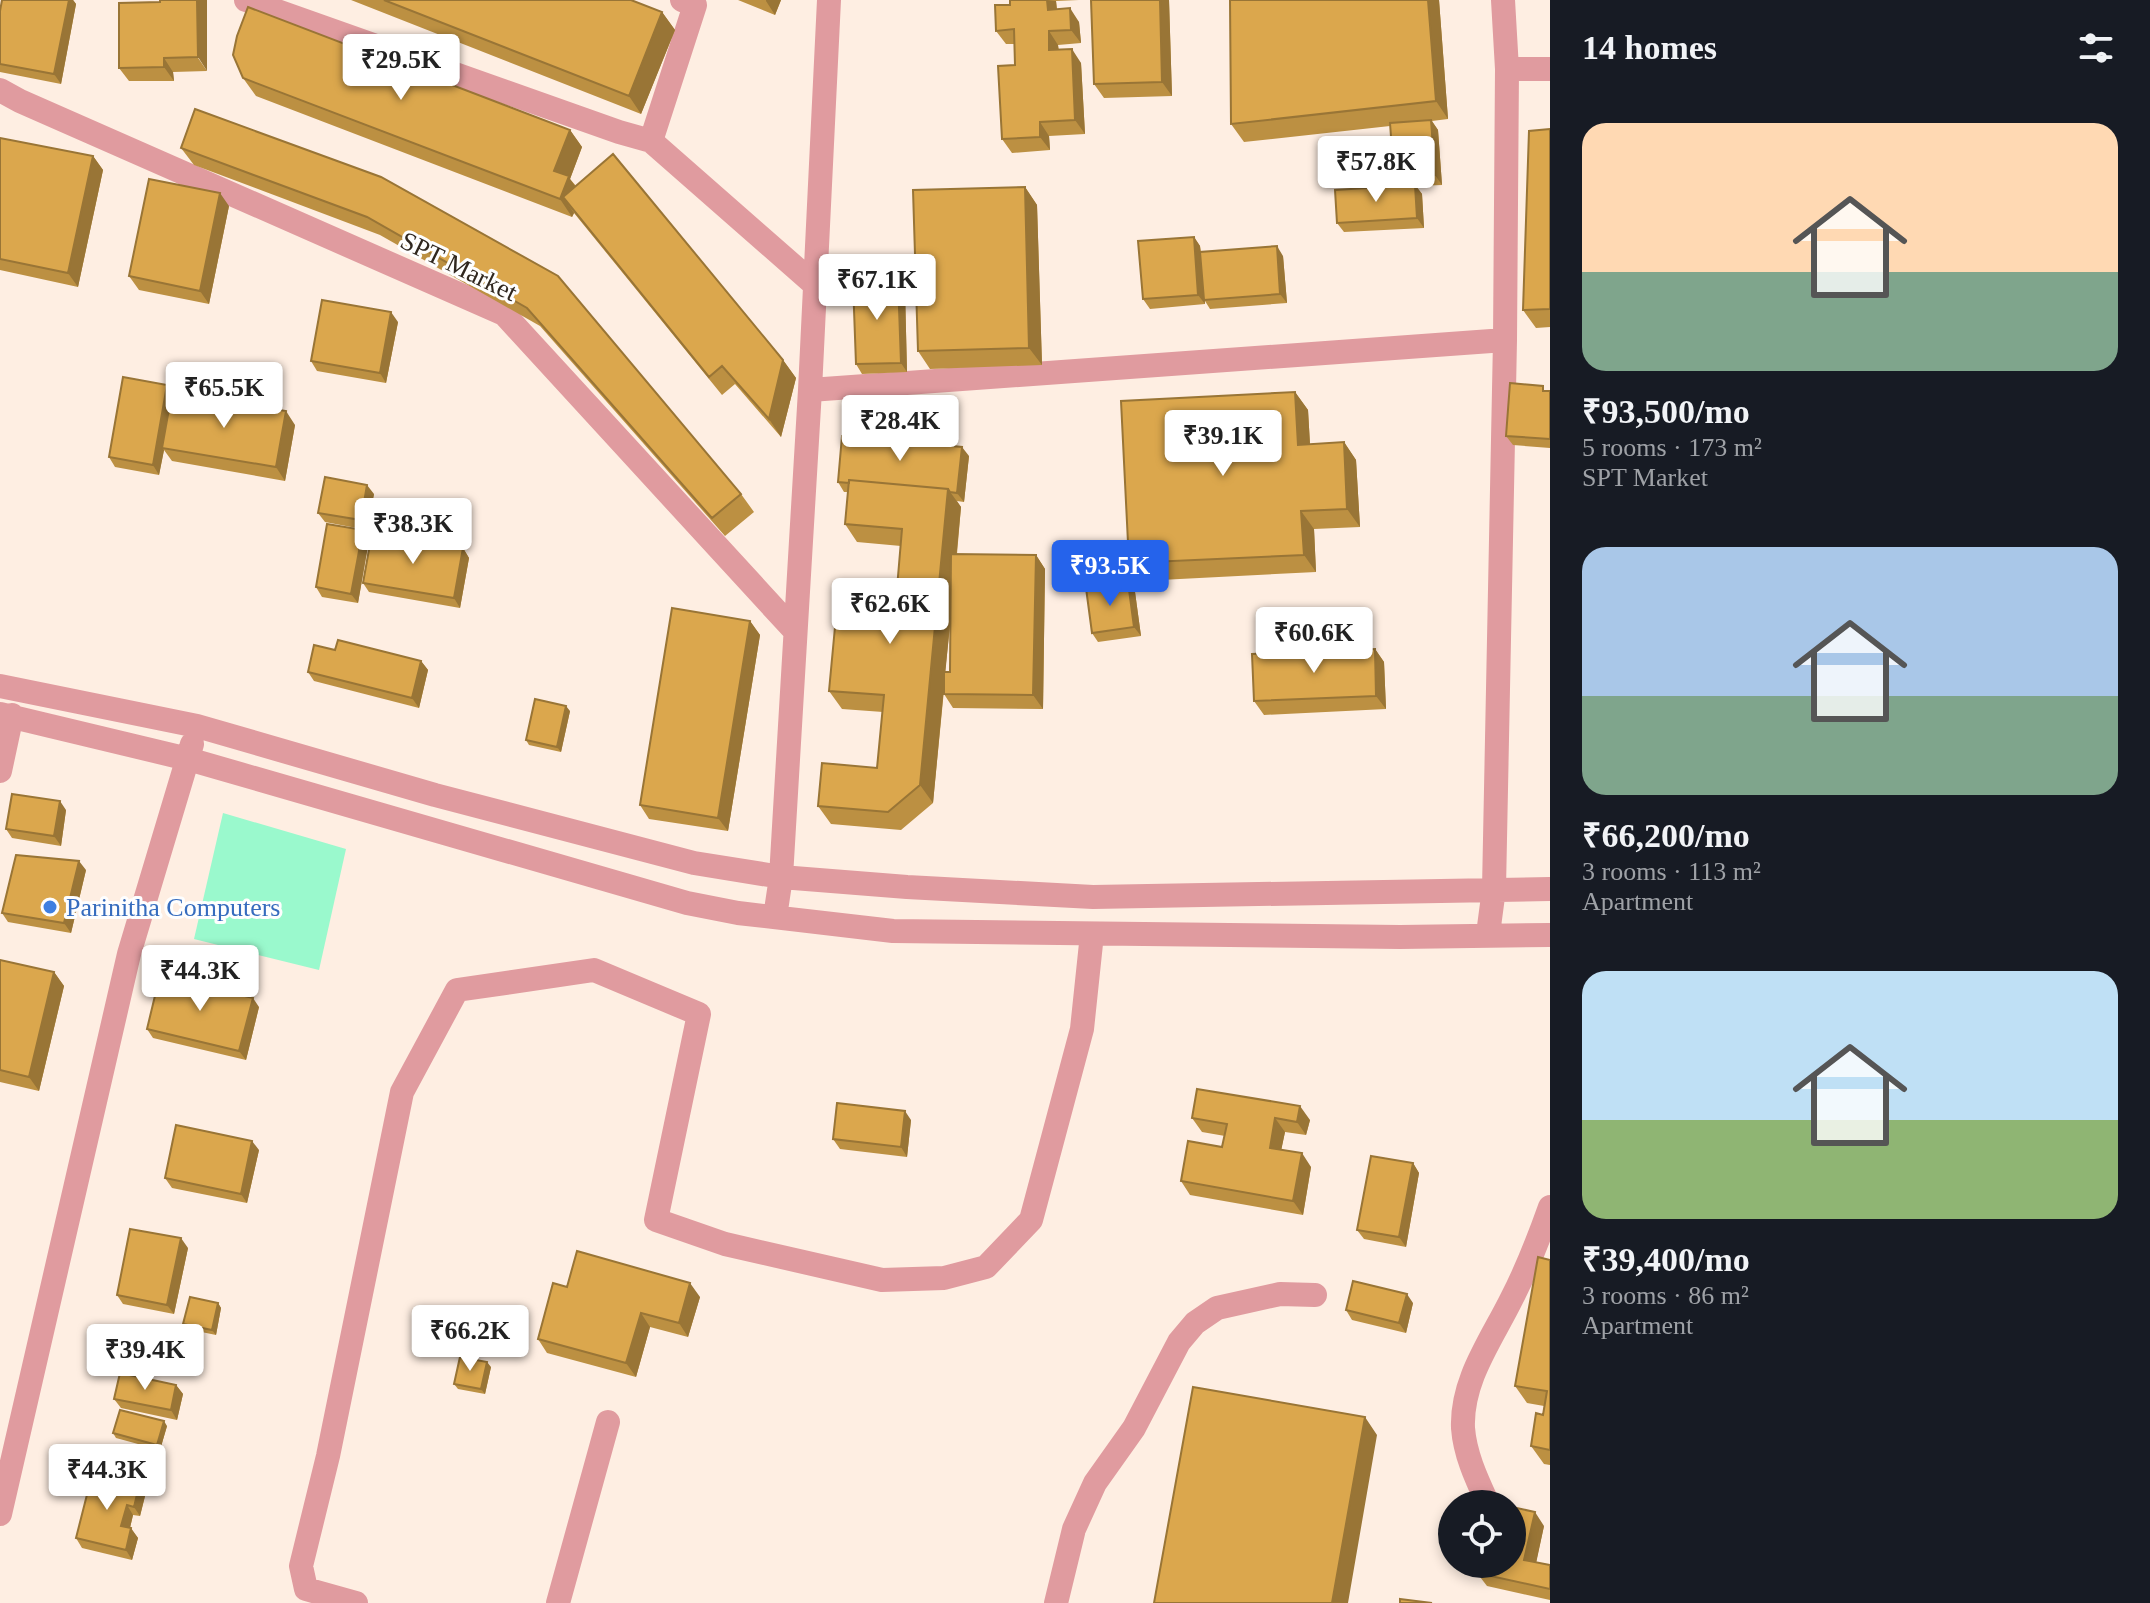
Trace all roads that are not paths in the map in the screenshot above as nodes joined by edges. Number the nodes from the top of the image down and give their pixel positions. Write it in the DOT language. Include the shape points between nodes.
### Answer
graph roads {
  1 [pos="246,0"];
  2 [pos="682,0"];
  3 [pos="829,0"];
  4 [pos="1503,0"];
  5 [pos="1507,69"];
  6 [pos="1550,69"];
  7 [pos="0,90"];
  8 [pos="651,141"];
  9 [pos="814,284"];
  10 [pos="1505,340"];
  11 [pos="810,390"];
  12 [pos="794,630"];
  13 [pos="0,686"];
  14 [pos="6,715"];
  15 [pos="197,726"];
  16 [pos="188,759"];
  17 [pos="0,771"];
  18 [pos="781,877"];
  19 [pos="1494,889"];
  20 [pos="1550,889"];
  21 [pos="775,917"];
  22 [pos="1092,934"];
  23 [pos="1488,934"];
  24 [pos="1550,935"];
  25 [pos="1550,1207"];
  26 [pos="1315,1295"];
  27 [pos="608,1422"];
  28 [pos="1482,1490"];
  29 [pos="0,1514"];
  30 [pos="356,1603"];
  31 [pos="558,1603"];
  32 [pos="1056,1603"];
  1 -- 8 [label="street"];
  2 -- 8 [label="street" via="695,5"];
  3 -- 9 [label="street"];
  4 -- 5 [label="street"];
  5 -- 6 [label="street"];
  5 -- 10 [label="street"];
  7 -- 12 [label="street, SPT Market" via="504,314"];
  8 -- 9 [label="street"];
  9 -- 11 [label="street"];
  10 -- 11 [label="street"];
  10 -- 19 [label="street"];
  11 -- 12 [label="street"];
  12 -- 18 [label="street"];
  13 -- 15 [label="street"];
  14 -- 16 [label="street"];
  14 -- 17 [label="street"];
  15 -- 16 [label="street"];
  15 -- 18 [label="street" via="694,863"];
  16 -- 21 [label="street" via="687,903"];
  16 -- 29 [label="street" via="129,954"];
  18 -- 19 [label="street" via="1093,897"];
  18 -- 21 [label="street"];
  19 -- 20 [label="street"];
  19 -- 23 [label="street"];
  21 -- 22 [label="street" via="893,931"];
  22 -- 23 [label="street"];
  22 -- 30 [label="street" via="1082,1029 1031,1220 986,1267 944,1278 882,1280 725,1244 656,1220 699,1014 594,970 457,990 402,1092 301,1566 306,1589"];
  23 -- 24 [label="street"];
  25 -- 28 [label="street" via="1467,1391 1463,1429"];
  26 -- 32 [label="street" via="1280,1294 1217,1308 1179,1342 1134,1428 1095,1483 1074,1529"];
  27 -- 31 [label="street"];
}
